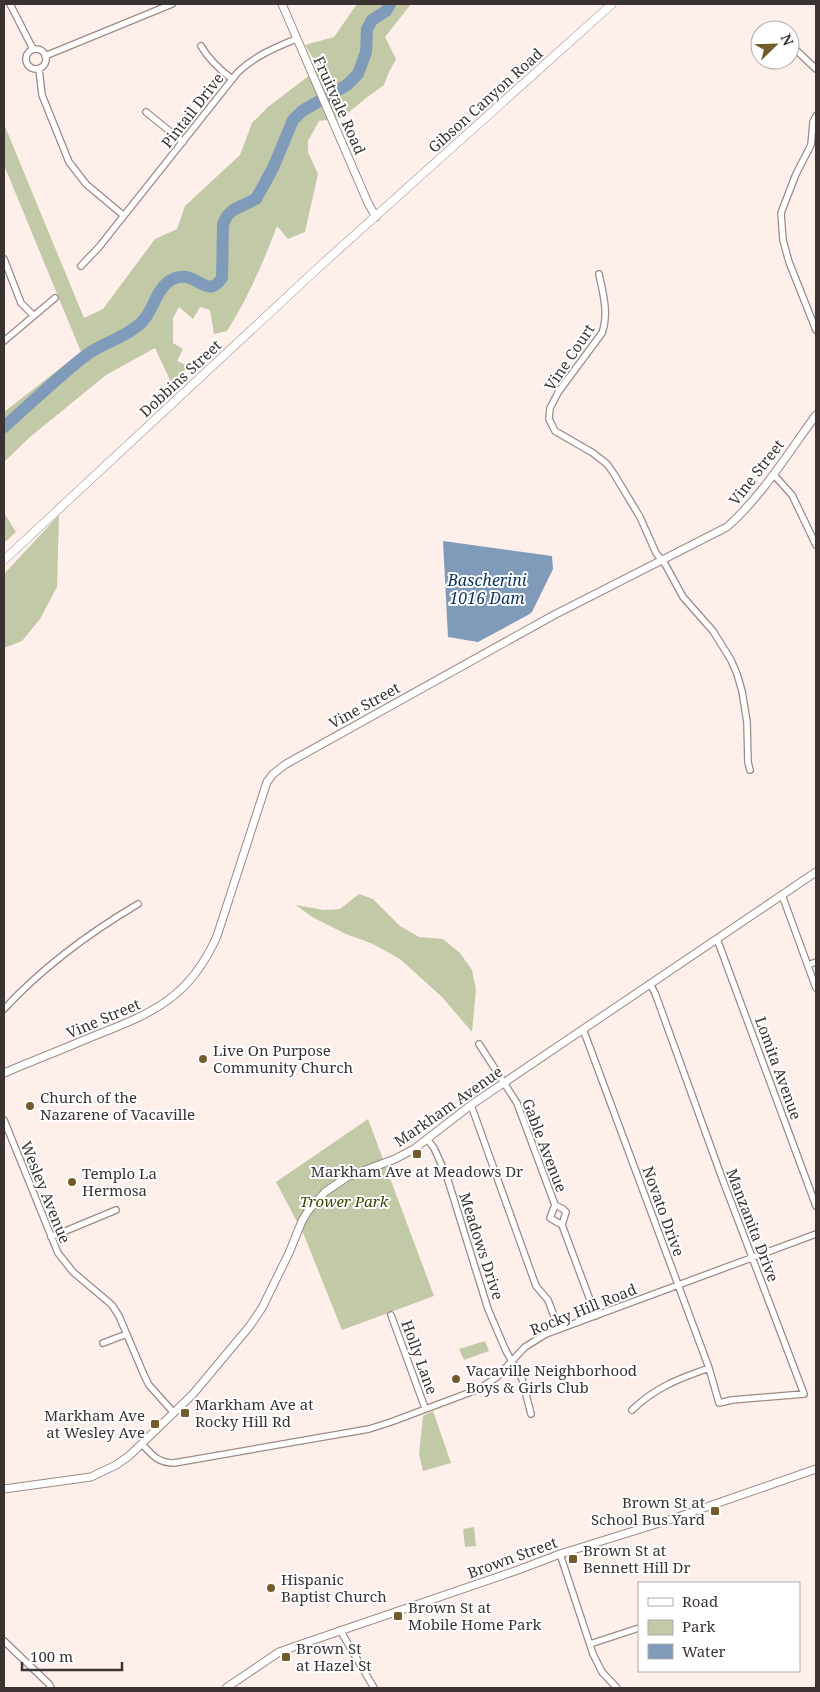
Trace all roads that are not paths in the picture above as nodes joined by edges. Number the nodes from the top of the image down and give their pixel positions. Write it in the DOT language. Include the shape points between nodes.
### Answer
graph roads {
  1 [pos="10,4"];
  2 [pos="172,4"];
  3 [pos="282,4"];
  4 [pos="612,4"];
  5 [pos="296,39"];
  6 [pos="201,46"];
  7 [pos="33,49"];
  8 [pos="800,54"];
  9 [pos="45,56"];
  10 [pos="38,69"];
  11 [pos="816,69"];
  12 [pos="232,79"];
  13 [pos="146,112"];
  14 [pos="816,116"];
  15 [pos="183,142"];
  16 [pos="124,216"];
  17 [pos="376,217"];
  18 [pos="4,259"];
  19 [pos="80,266"];
  20 [pos="599,274"];
  21 [pos="54,298"];
  22 [pos="32,316"];
  23 [pos="816,330"];
  24 [pos="4,341"];
  25 [pos="816,414"];
  26 [pos="774,475"];
  27 [pos="816,545"];
  28 [pos="661,559"];
  29 [pos="4,560"];
  30 [pos="750,770"];
  31 [pos="816,872"];
  32 [pos="782,895"];
  33 [pos="138,904"];
  34 [pos="717,939"];
  35 [pos="816,962"];
  36 [pos="808,965"];
  37 [pos="650,984"];
  38 [pos="816,988"];
  39 [pos="4,1008"];
  40 [pos="583,1030"];
  41 [pos="480,1044"];
  42 [pos="4,1073"];
  43 [pos="504,1082"];
  44 [pos="471,1105"];
  45 [pos="4,1120"];
  46 [pos="427,1139"];
  47 [pos="555,1205"];
  48 [pos="816,1206"];
  49 [pos="116,1210"];
  50 [pos="562,1225"];
  51 [pos="816,1234"];
  52 [pos="51,1237"];
  53 [pos="752,1257"];
  54 [pos="678,1285"];
  55 [pos="391,1315"];
  56 [pos="596,1316"];
  57 [pos="559,1329"];
  58 [pos="127,1334"];
  59 [pos="104,1343"];
  60 [pos="512,1361"];
  61 [pos="709,1368"];
  62 [pos="720,1403"];
  63 [pos="425,1408"];
  64 [pos="632,1410"];
  65 [pos="174,1413"];
  66 [pos="531,1414"];
  67 [pos="142,1444"];
  68 [pos="816,1469"];
  69 [pos="4,1489"];
  70 [pos="560,1554"];
  71 [pos="638,1628"];
  72 [pos="340,1630"];
  73 [pos="4,1641"];
  74 [pos="590,1644"];
  75 [pos="50,1686"];
  76 [pos="226,1688"];
  77 [pos="374,1688"];
  78 [pos="617,1688"];
  1 -- 7 [label="street"];
  2 -- 9 [label="street"];
  3 -- 5 [label="street, Fruitvale Road"];
  4 -- 17 [label="main road, Gibson Canyon Road"];
  5 -- 12 [label="street, Pintail Drive" via="260,54"];
  5 -- 17 [label="street, Fruitvale Road"];
  6 -- 12 [label="street" via="206,56"];
  7 -- 9 [label="street" via="39,49"];
  7 -- 10 [label="street" via="28,52 26,62 29,67"];
  8 -- 11 [label="street"];
  9 -- 10 [label="street" via="44,65"];
  10 -- 16 [label="street" via="42,95 69,162 86,184"];
  12 -- 15 [label="street, Pintail Drive"];
  13 -- 15 [label="street"];
  14 -- 23 [label="street" via="811,145 781,213 789,262"];
  15 -- 16 [label="street, Pintail Drive"];
  16 -- 19 [label="street, Pintail Drive"];
  17 -- 29 [label="main road, Dobbins Street"];
  18 -- 22 [label="street" via="21,303"];
  20 -- 28 [label="street, Vine Court" via="605,326 559,391 550,408 549,419 555,431 593,453 610,469"];
  21 -- 22 [label="street"];
  22 -- 24 [label="street"];
  25 -- 26 [label="street, Vine Street"];
  26 -- 27 [label="street" via="792,495"];
  26 -- 28 [label="street, Vine Street" via="745,511 727,527"];
  28 -- 30 [label="street, Vine Court" via="688,604 713,631 737,674 747,722"];
  28 -- 42 [label="street, Vine Street" via="554,615 273,774 267,782 217,936 191,979 146,1015"];
  31 -- 32 [label="street, Markham Avenue"];
  32 -- 34 [label="street, Markham Avenue"];
  32 -- 36 [label="street"];
  33 -- 39 [label="street" via="68,950"];
  34 -- 37 [label="street, Markham Avenue"];
  34 -- 48 [label="street, Lomita Avenue"];
  35 -- 36 [label="street"];
  36 -- 38 [label="street"];
  37 -- 40 [label="street, Markham Avenue"];
  37 -- 53 [label="street, Manzanita Drive"];
  40 -- 43 [label="street, Markham Avenue"];
  40 -- 54 [label="street, Novato Drive"];
  41 -- 43 [label="street, Gable Avenue"];
  43 -- 44 [label="street, Markham Avenue"];
  43 -- 47 [label="street, Gable Avenue" via="517,1103"];
  44 -- 46 [label="street, Markham Avenue"];
  44 -- 57 [label="street" via="536,1286 548,1300"];
  45 -- 52 [label="street, Wesley Avenue"];
  46 -- 60 [label="street, Meadows Drive" via="447,1177 488,1308"];
  46 -- 65 [label="street, Markham Avenue" via="395,1159 334,1184 316,1200 302,1221 281,1270 250,1327"];
  47 -- 50 [label="street, Gable Avenue" via="566,1212"];
  47 -- 50 [label="street, Gable Avenue" via="550,1218"];
  49 -- 52 [label="street"];
  50 -- 56 [label="street, Gable Avenue"];
  51 -- 53 [label="street, Rocky Hill Road"];
  52 -- 58 [label="street, Wesley Avenue" via="63,1262 112,1305"];
  53 -- 54 [label="street, Rocky Hill Road"];
  53 -- 62 [label="street, Manzanita Drive" via="804,1394"];
  54 -- 56 [label="street, Rocky Hill Road"];
  54 -- 61 [label="street, Novato Drive"];
  55 -- 63 [label="street, Holly Lane"];
  56 -- 57 [label="street, Rocky Hill Road"];
  57 -- 60 [label="street, Rocky Hill Road" via="535,1340"];
  58 -- 59 [label="street"];
  58 -- 65 [label="street, Wesley Avenue" via="149,1385"];
  60 -- 63 [label="street, Rocky Hill Road" via="479,1389"];
  60 -- 66 [label="street, Meadows Drive" via="522,1379"];
  61 -- 62 [label="street, Novato Drive"];
  61 -- 64 [label="street" via="663,1386"];
  63 -- 67 [label="street, Rocky Hill Road" via="368,1429 174,1463 158,1460"];
  65 -- 67 [label="street, Markham Avenue"];
  67 -- 69 [label="street, Markham Avenue" via="116,1465 91,1477"];
  68 -- 70 [label="street, Brown Street"];
  70 -- 72 [label="street, Brown Street"];
  70 -- 74 [label="street"];
  71 -- 74 [label="street"];
  72 -- 76 [label="street, Brown Street" via="279,1652"];
  72 -- 77 [label="street"];
  73 -- 75 [label="street"];
  74 -- 78 [label="street" via="602,1672"];
}
